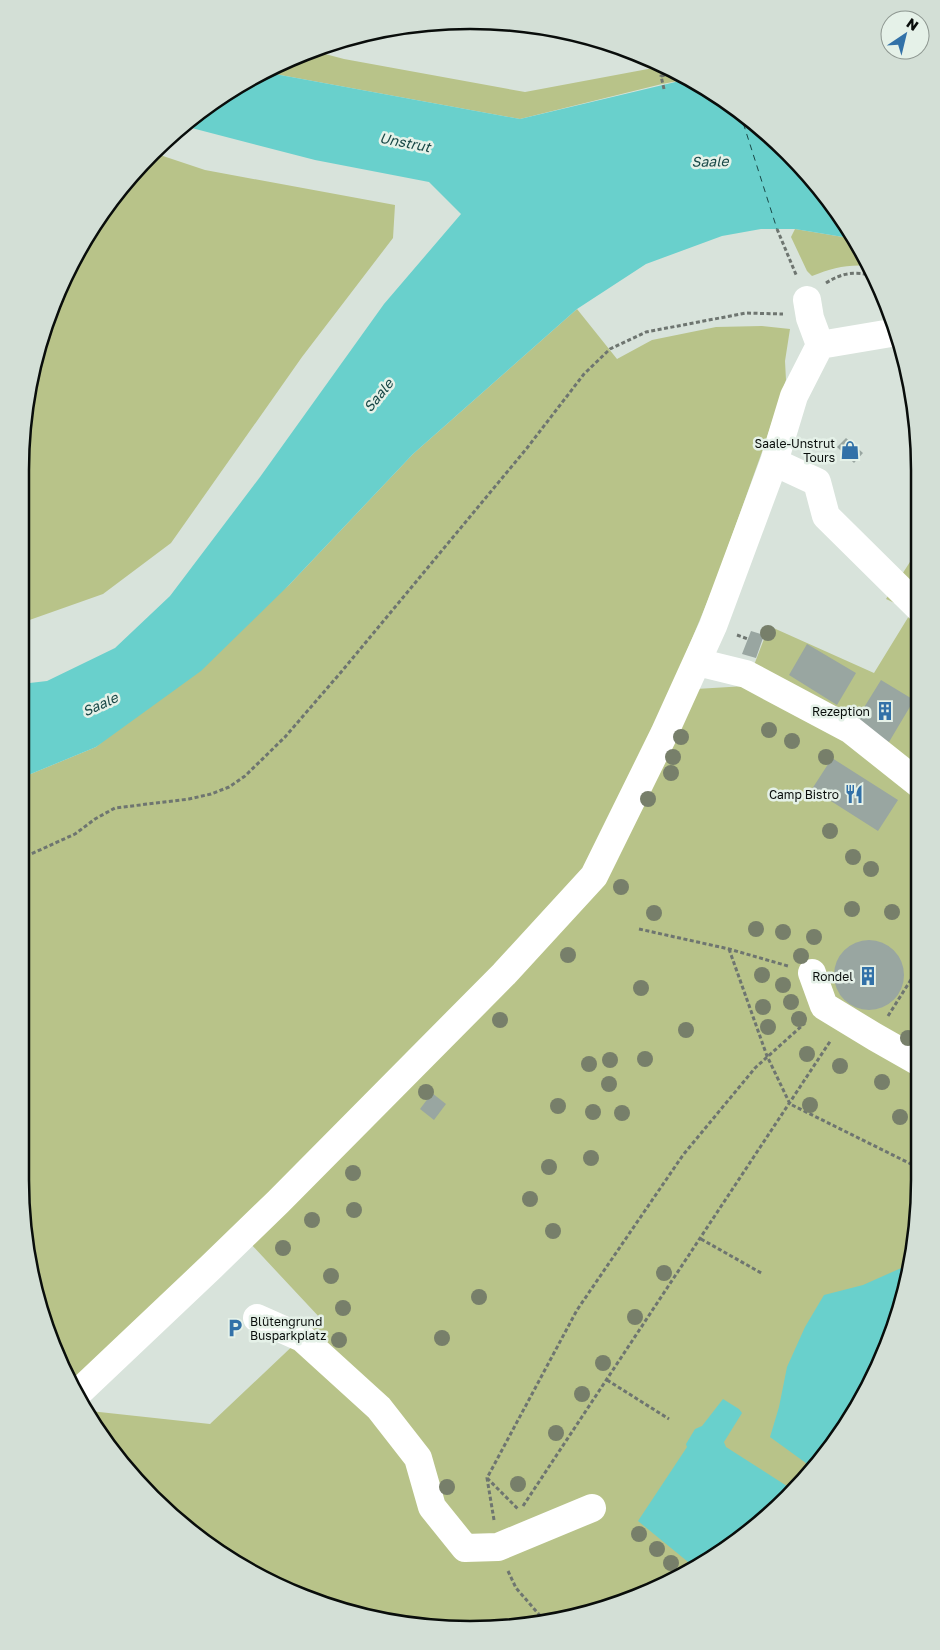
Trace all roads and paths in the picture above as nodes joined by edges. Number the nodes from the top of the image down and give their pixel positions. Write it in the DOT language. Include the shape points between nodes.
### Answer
graph roads {
  1 [pos="667,75"];
  2 [pos="664,89"];
  3 [pos="777,229"];
  4 [pos="865,274"];
  5 [pos="803,290"];
  6 [pos="890,333"];
  7 [pos="820,345"];
  8 [pos="774,462"];
  9 [pos="911,600"];
  10 [pos="697,662"];
  11 [pos="911,772"];
  12 [pos="29,855"];
  13 [pos="639,929"];
  14 [pos="729,949"];
  15 [pos="812,973"];
  16 [pos="911,980"];
  17 [pos="834,1012"];
  18 [pos="875,1037"];
  19 [pos="767,1056"];
  20 [pos="911,1057"];
  21 [pos="790,1104"];
  22 [pos="911,1164"];
  23 [pos="701,1239"];
  24 [pos="763,1274"];
  25 [pos="258,1318"];
  26 [pos="607,1380"];
  27 [pos="82,1389"];
  28 [pos="669,1419"];
  29 [pos="487,1478"];
  30 [pos="592,1508"];
  31 [pos="498,1547"];
  32 [pos="540,1615"];
  1 -- 2 [label="path" via="661,76"];
  3 -- 5 [label="path"];
  4 -- 5 [label="path" via="851,272 834,277 821,286"];
  5 -- 7 [label="street"];
  5 -- 12 [label="path" via="792,315 746,313 692,323 646,332 610,349 584,374 527,448 342,671 285,737 245,776 211,794 115,808 74,834"];
  6 -- 7 [label="street"];
  7 -- 8 [label="street" via="794,396"];
  8 -- 9 [label="street" via="817,482 826,516"];
  8 -- 10 [label="street"];
  10 -- 11 [label="street" via="746,674 851,730"];
  10 -- 27 [label="street" via="594,876 504,974 285,1195"];
  13 -- 14 [label="path"];
  14 -- 15 [label="path"];
  14 -- 19 [label="path"];
  15 -- 17 [label="street"];
  16 -- 18 [label="path"];
  17 -- 18 [label="street"];
  17 -- 19 [label="path"];
  17 -- 21 [label="path"];
  18 -- 20 [label="street"];
  19 -- 21 [label="path"];
  19 -- 29 [label="path" via="683,1155 577,1310"];
  21 -- 22 [label="path"];
  21 -- 23 [label="path"];
  23 -- 24 [label="path"];
  23 -- 26 [label="path"];
  25 -- 31 [label="street" via="302,1338 379,1408 418,1458 432,1507 466,1548"];
  26 -- 28 [label="path"];
  26 -- 29 [label="path" via="520,1511"];
  29 -- 31 [label="path"];
  30 -- 31 [label="street"];
  31 -- 32 [label="path" via="516,1588"];
}
